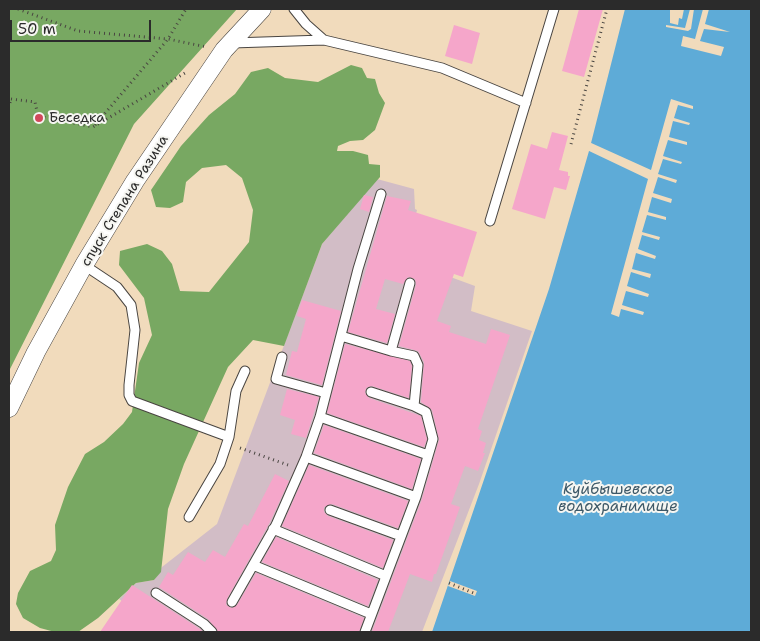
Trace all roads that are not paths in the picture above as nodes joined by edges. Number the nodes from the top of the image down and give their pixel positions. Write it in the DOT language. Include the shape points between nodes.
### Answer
graph roads {
  1 [pos="262,9"];
  2 [pos="294,9"];
  3 [pos="554,9"];
  4 [pos="324,40"];
  5 [pos="228,47"];
  6 [pos="526,103"];
  7 [pos="381,194"];
  8 [pos="490,221"];
  9 [pos="84,265"];
  10 [pos="410,283"];
  11 [pos="341,336"];
  12 [pos="391,351"];
  13 [pos="282,357"];
  14 [pos="245,371"];
  15 [pos="371,392"];
  16 [pos="326,393"];
  17 [pos="414,406"];
  18 [pos="9,408"];
  19 [pos="320,417"];
  20 [pos="228,440"];
  21 [pos="428,455"];
  22 [pos="306,457"];
  23 [pos="416,497"];
  24 [pos="330,510"];
  25 [pos="189,517"];
  26 [pos="273,529"];
  27 [pos="401,536"];
  28 [pos="253,565"];
  29 [pos="386,576"];
  30 [pos="156,593"];
  31 [pos="232,602"];
  32 [pos="372,614"];
  33 [pos="212,632"];
  34 [pos="365,632"];
  1 -- 5 [label="street, спуск Степана Разина"];
  2 -- 4 [label="lane"];
  3 -- 6 [label="lane"];
  4 -- 5 [label="lane"];
  4 -- 6 [label="lane" via="442,68"];
  5 -- 9 [label="street, спуск Степана Разина" via="135,181"];
  6 -- 8 [label="lane"];
  7 -- 11 [label="lane"];
  9 -- 18 [label="street, спуск Степана Разина"];
  9 -- 20 [label="lane" via="117,287 131,305 135,330 129,385 132,401"];
  10 -- 12 [label="lane"];
  11 -- 12 [label="lane"];
  11 -- 16 [label="lane"];
  12 -- 17 [label="lane" via="414,356 418,365"];
  13 -- 16 [label="lane" via="276,379"];
  14 -- 20 [label="lane" via="236,391"];
  15 -- 17 [label="lane"];
  16 -- 19 [label="lane"];
  17 -- 21 [label="lane" via="426,412 433,439"];
  19 -- 21 [label="lane"];
  19 -- 22 [label="lane"];
  20 -- 25 [label="lane" via="220,464"];
  21 -- 23 [label="lane"];
  22 -- 23 [label="lane"];
  22 -- 26 [label="lane"];
  23 -- 27 [label="lane"];
  24 -- 27 [label="lane"];
  26 -- 28 [label="lane"];
  26 -- 29 [label="lane"];
  27 -- 29 [label="lane"];
  28 -- 31 [label="lane"];
  28 -- 32 [label="lane"];
  29 -- 32 [label="lane"];
  30 -- 33 [label="lane"];
  32 -- 34 [label="lane"];
}
